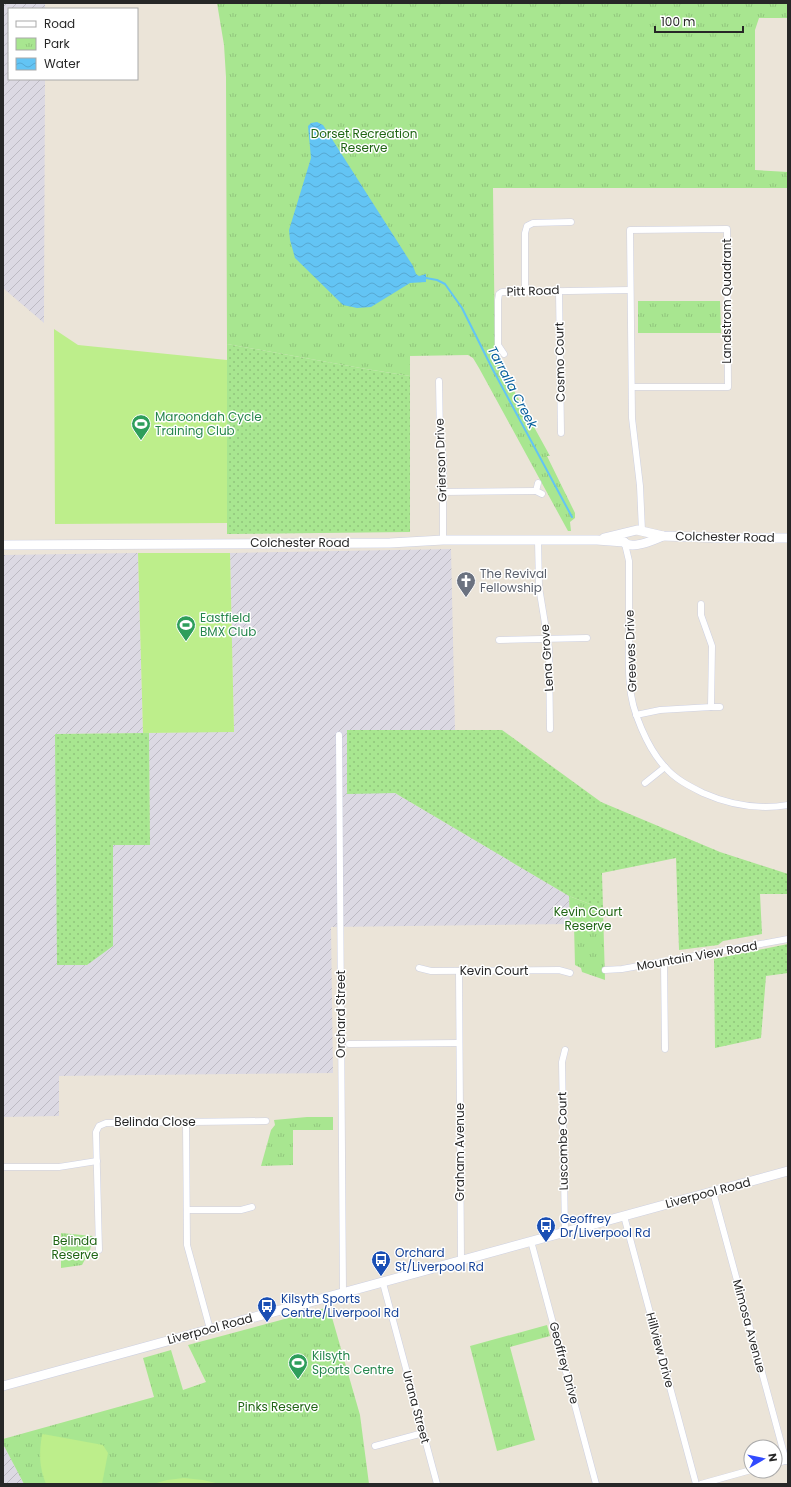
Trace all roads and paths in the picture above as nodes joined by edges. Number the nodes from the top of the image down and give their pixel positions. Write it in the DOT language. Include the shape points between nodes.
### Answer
graph roads {
  1 [pos="571,222"];
  2 [pos="526,290"];
  3 [pos="630,290"];
  4 [pos="559,291"];
  5 [pos="504,354"];
  6 [pos="439,381"];
  7 [pos="632,387"];
  8 [pos="561,433"];
  9 [pos="538,483"];
  10 [pos="536,491"];
  11 [pos="443,492"];
  12 [pos="542,494"];
  13 [pos="633,538"];
  14 [pos="788,538"];
  15 [pos="443,540"];
  16 [pos="538,540"];
  17 [pos="3,545"];
  18 [pos="701,604"];
  19 [pos="587,638"];
  20 [pos="548,639"];
  21 [pos="499,640"];
  22 [pos="711,707"];
  23 [pos="720,707"];
  24 [pos="636,715"];
  25 [pos="550,729"];
  26 [pos="339,735"];
  27 [pos="664,767"];
  28 [pos="645,783"];
  29 [pos="788,805"];
  30 [pos="788,940"];
  31 [pos="664,962"];
  32 [pos="419,968"];
  33 [pos="605,970"];
  34 [pos="459,971"];
  35 [pos="570,973"];
  36 [pos="459,1043"];
  37 [pos="349,1044"];
  38 [pos="665,1049"];
  39 [pos="565,1050"];
  40 [pos="266,1121"];
  41 [pos="186,1122"];
  42 [pos="97,1161"];
  43 [pos="3,1167"];
  44 [pos="788,1171"];
  45 [pos="713,1192"];
  46 [pos="252,1206"];
  47 [pos="187,1210"];
  48 [pos="624,1216"];
  49 [pos="565,1232"];
  50 [pos="531,1241"];
  51 [pos="99,1250"];
  52 [pos="461,1260"];
  53 [pos="383,1283"];
  54 [pos="343,1293"];
  55 [pos="210,1330"];
  56 [pos="3,1386"];
  57 [pos="423,1433"];
  58 [pos="375,1446"];
  59 [pos="787,1460"];
  60 [pos="743,1472"];
  61 [pos="437,1484"];
  62 [pos="596,1484"];
  63 [pos="696,1484"];
  64 [pos="701,1484"];
  1 -- 2 [label="street" via="533,223 527,226"];
  2 -- 4 [label="street, Pitt Road"];
  2 -- 5 [label="street, Pitt Road" via="505,291 498,297 498,345"];
  3 -- 4 [label="street, Pitt Road"];
  3 -- 7 [label="street, Landstrom Quadrant"];
  3 -- 7 [label="street, Landstrom Quadrant" via="630,230 726,229 728,387"];
  4 -- 8 [label="street, Cosmo Court"];
  6 -- 11 [label="street, Grierson Drive"];
  7 -- 13 [label="street, Landstrom Quadrant" via="632,418 640,486 640,516"];
  9 -- 10 [label="street"];
  10 -- 11 [label="street"];
  10 -- 12 [label="street"];
  11 -- 15 [label="street, Grierson Drive"];
  13 -- 14 [label="main road, Colchester Road"];
  13 -- 16 [label="main road, Colchester Road"];
  13 -- 24 [label="street, Greeves Drive" via="629,561 630,686"];
  15 -- 16 [label="main road, Colchester Road"];
  15 -- 17 [label="main road, Colchester Road" via="390,543"];
  16 -- 20 [label="street, Lena Grove" via="539,587"];
  18 -- 22 [label="street" via="701,615 712,646"];
  19 -- 20 [label="street"];
  20 -- 21 [label="street"];
  20 -- 25 [label="street, Lena Grove"];
  22 -- 23 [label="street"];
  22 -- 24 [label="street" via="660,710"];
  24 -- 27 [label="street, Greeves Drive" via="643,733"];
  26 -- 54 [label="street, Orchard Street"];
  27 -- 28 [label="street"];
  27 -- 29 [label="street, Greeves Drive" via="675,777 717,800 757,807"];
  30 -- 31 [label="street, Mountain View Road"];
  31 -- 33 [label="street, Mountain View Road"];
  31 -- 38 [label="street"];
  32 -- 34 [label="street, Kevin Court" via="431,972"];
  34 -- 35 [label="street, Kevin Court" via="559,970"];
  34 -- 36 [label="street, Graham Avenue"];
  36 -- 37 [label="street"];
  36 -- 52 [label="street, Graham Avenue"];
  39 -- 49 [label="street, Luscombe Court" via="562,1062"];
  40 -- 41 [label="street, Belinda Close"];
  41 -- 42 [label="street, Belinda Close" via="102,1124 96,1132"];
  41 -- 47 [label="street"];
  42 -- 43 [label="street" via="59,1166"];
  42 -- 51 [label="street, Belinda Close"];
  44 -- 45 [label="main road, Liverpool Road"];
  45 -- 48 [label="main road, Liverpool Road"];
  45 -- 59 [label="street, Mimosa Avenue"];
  46 -- 47 [label="street" via="241,1210"];
  47 -- 55 [label="street" via="188,1248"];
  48 -- 49 [label="main road, Liverpool Road"];
  48 -- 63 [label="street, Hillview Drive"];
  49 -- 50 [label="main road, Liverpool Road"];
  50 -- 52 [label="main road, Liverpool Road"];
  50 -- 62 [label="street, Geoffrey Drive"];
  52 -- 53 [label="main road, Liverpool Road"];
  53 -- 54 [label="main road, Liverpool Road"];
  53 -- 57 [label="street, Urana Street"];
  54 -- 55 [label="main road, Liverpool Road"];
  55 -- 56 [label="main road, Liverpool Road"];
  57 -- 58 [label="street"];
  57 -- 61 [label="street, Urana Street"];
  60 -- 64 [label="street"];
}
